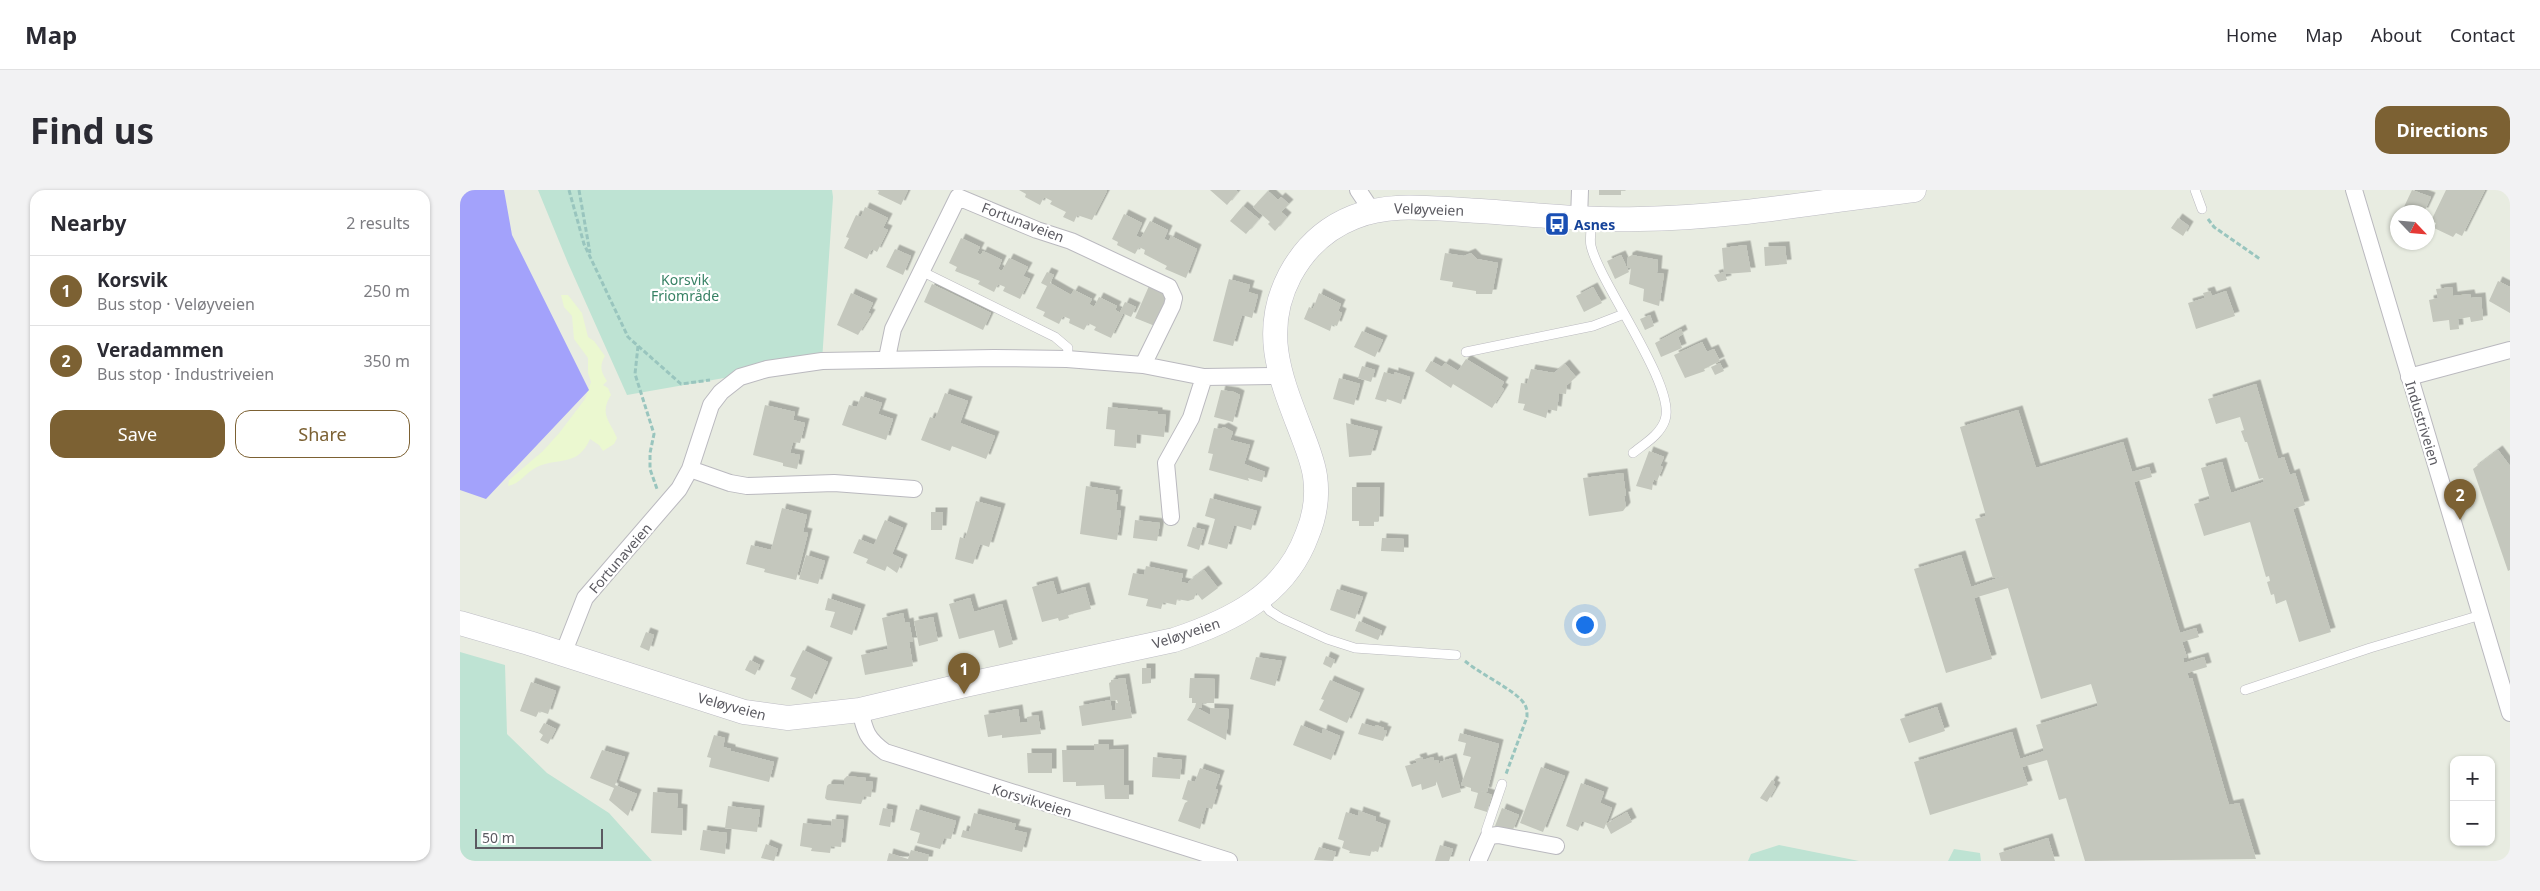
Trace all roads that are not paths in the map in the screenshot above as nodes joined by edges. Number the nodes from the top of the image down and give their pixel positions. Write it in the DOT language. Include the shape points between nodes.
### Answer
graph roads {
  1 [pos="1358,190"];
  2 [pos="1580,190"];
  3 [pos="1914,190"];
  4 [pos="2195,190"];
  5 [pos="2354,190"];
  6 [pos="960,194"];
  7 [pos="2202,209"];
  8 [pos="1372,211"];
  9 [pos="1585,219"];
  10 [pos="921,271"];
  11 [pos="1624,314"];
  12 [pos="2510,350"];
  13 [pos="1466,352"];
  14 [pos="887,358"];
  15 [pos="1067,359"];
  16 [pos="1143,365"];
  17 [pos="1280,376"];
  18 [pos="1204,377"];
  19 [pos="2409,378"];
  20 [pos="1633,453"];
  21 [pos="690,469"];
  22 [pos="914,489"];
  23 [pos="1171,517"];
  24 [pos="1261,600"];
  25 [pos="2481,615"];
  26 [pos="460,624"];
  27 [pos="563,654"];
  28 [pos="1456,654"];
  29 [pos="2245,690"];
  30 [pos="860,710"];
  31 [pos="2510,714"];
  32 [pos="1502,784"];
  33 [pos="1489,836"];
  34 [pos="1556,846"];
  35 [pos="1229,861"];
  36 [pos="1478,861"];
  1 -- 8 [label="street"];
  2 -- 9 [label="street"];
  3 -- 9 [label="main road, Veløyveien" via="1679,217"];
  4 -- 7 [label="lane"];
  5 -- 19 [label="street, Industriveien"];
  6 -- 10 [label="street, Fortunaveien"];
  6 -- 16 [label="street, Fortunaveien" via="1169,287 1174,298 1172,306"];
  8 -- 9 [label="main road, Veløyveien" via="1392,207 1432,208"];
  8 -- 17 [label="main road, Veløyveien" via="1330,229 1310,245 1280,293 1275,318"];
  9 -- 11 [label="lane" via="1590,245"];
  10 -- 14 [label="street, Fortunaveien" via="893,329"];
  10 -- 15 [label="lane" via="1055,336 1068,348"];
  11 -- 13 [label="lane" via="1593,326"];
  11 -- 20 [label="lane" via="1665,400 1666,419 1658,433"];
  12 -- 19 [label="street"];
  14 -- 15 [label="street, Fortunaveien"];
  14 -- 21 [label="street, Fortunaveien" via="816,362 767,369 740,377 711,405"];
  15 -- 16 [label="street, Fortunaveien"];
  16 -- 18 [label="street, Fortunaveien"];
  17 -- 18 [label="street, Fortunaveien"];
  17 -- 24 [label="main road, Veløyveien" via="1315,474 1317,498 1313,520 1294,563"];
  18 -- 23 [label="street" via="1191,418 1166,463"];
  19 -- 25 [label="street, Industriveien"];
  21 -- 22 [label="street" via="747,486 834,483"];
  21 -- 27 [label="street, Fortunaveien" via="679,489 585,598"];
  24 -- 28 [label="lane" via="1281,618 1355,648"];
  24 -- 30 [label="main road, Veløyveien" via="1207,629 1174,640"];
  25 -- 29 [label="lane"];
  25 -- 31 [label="street, Industriveien"];
  26 -- 27 [label="main road, Veløyveien"];
  27 -- 30 [label="main road, Veløyveien" via="744,712 788,718"];
  30 -- 35 [label="street, Korsvikveien" via="864,730 885,752"];
  32 -- 33 [label="lane" via="1486,832"];
  33 -- 34 [label="street"];
  33 -- 36 [label="street"];
}
